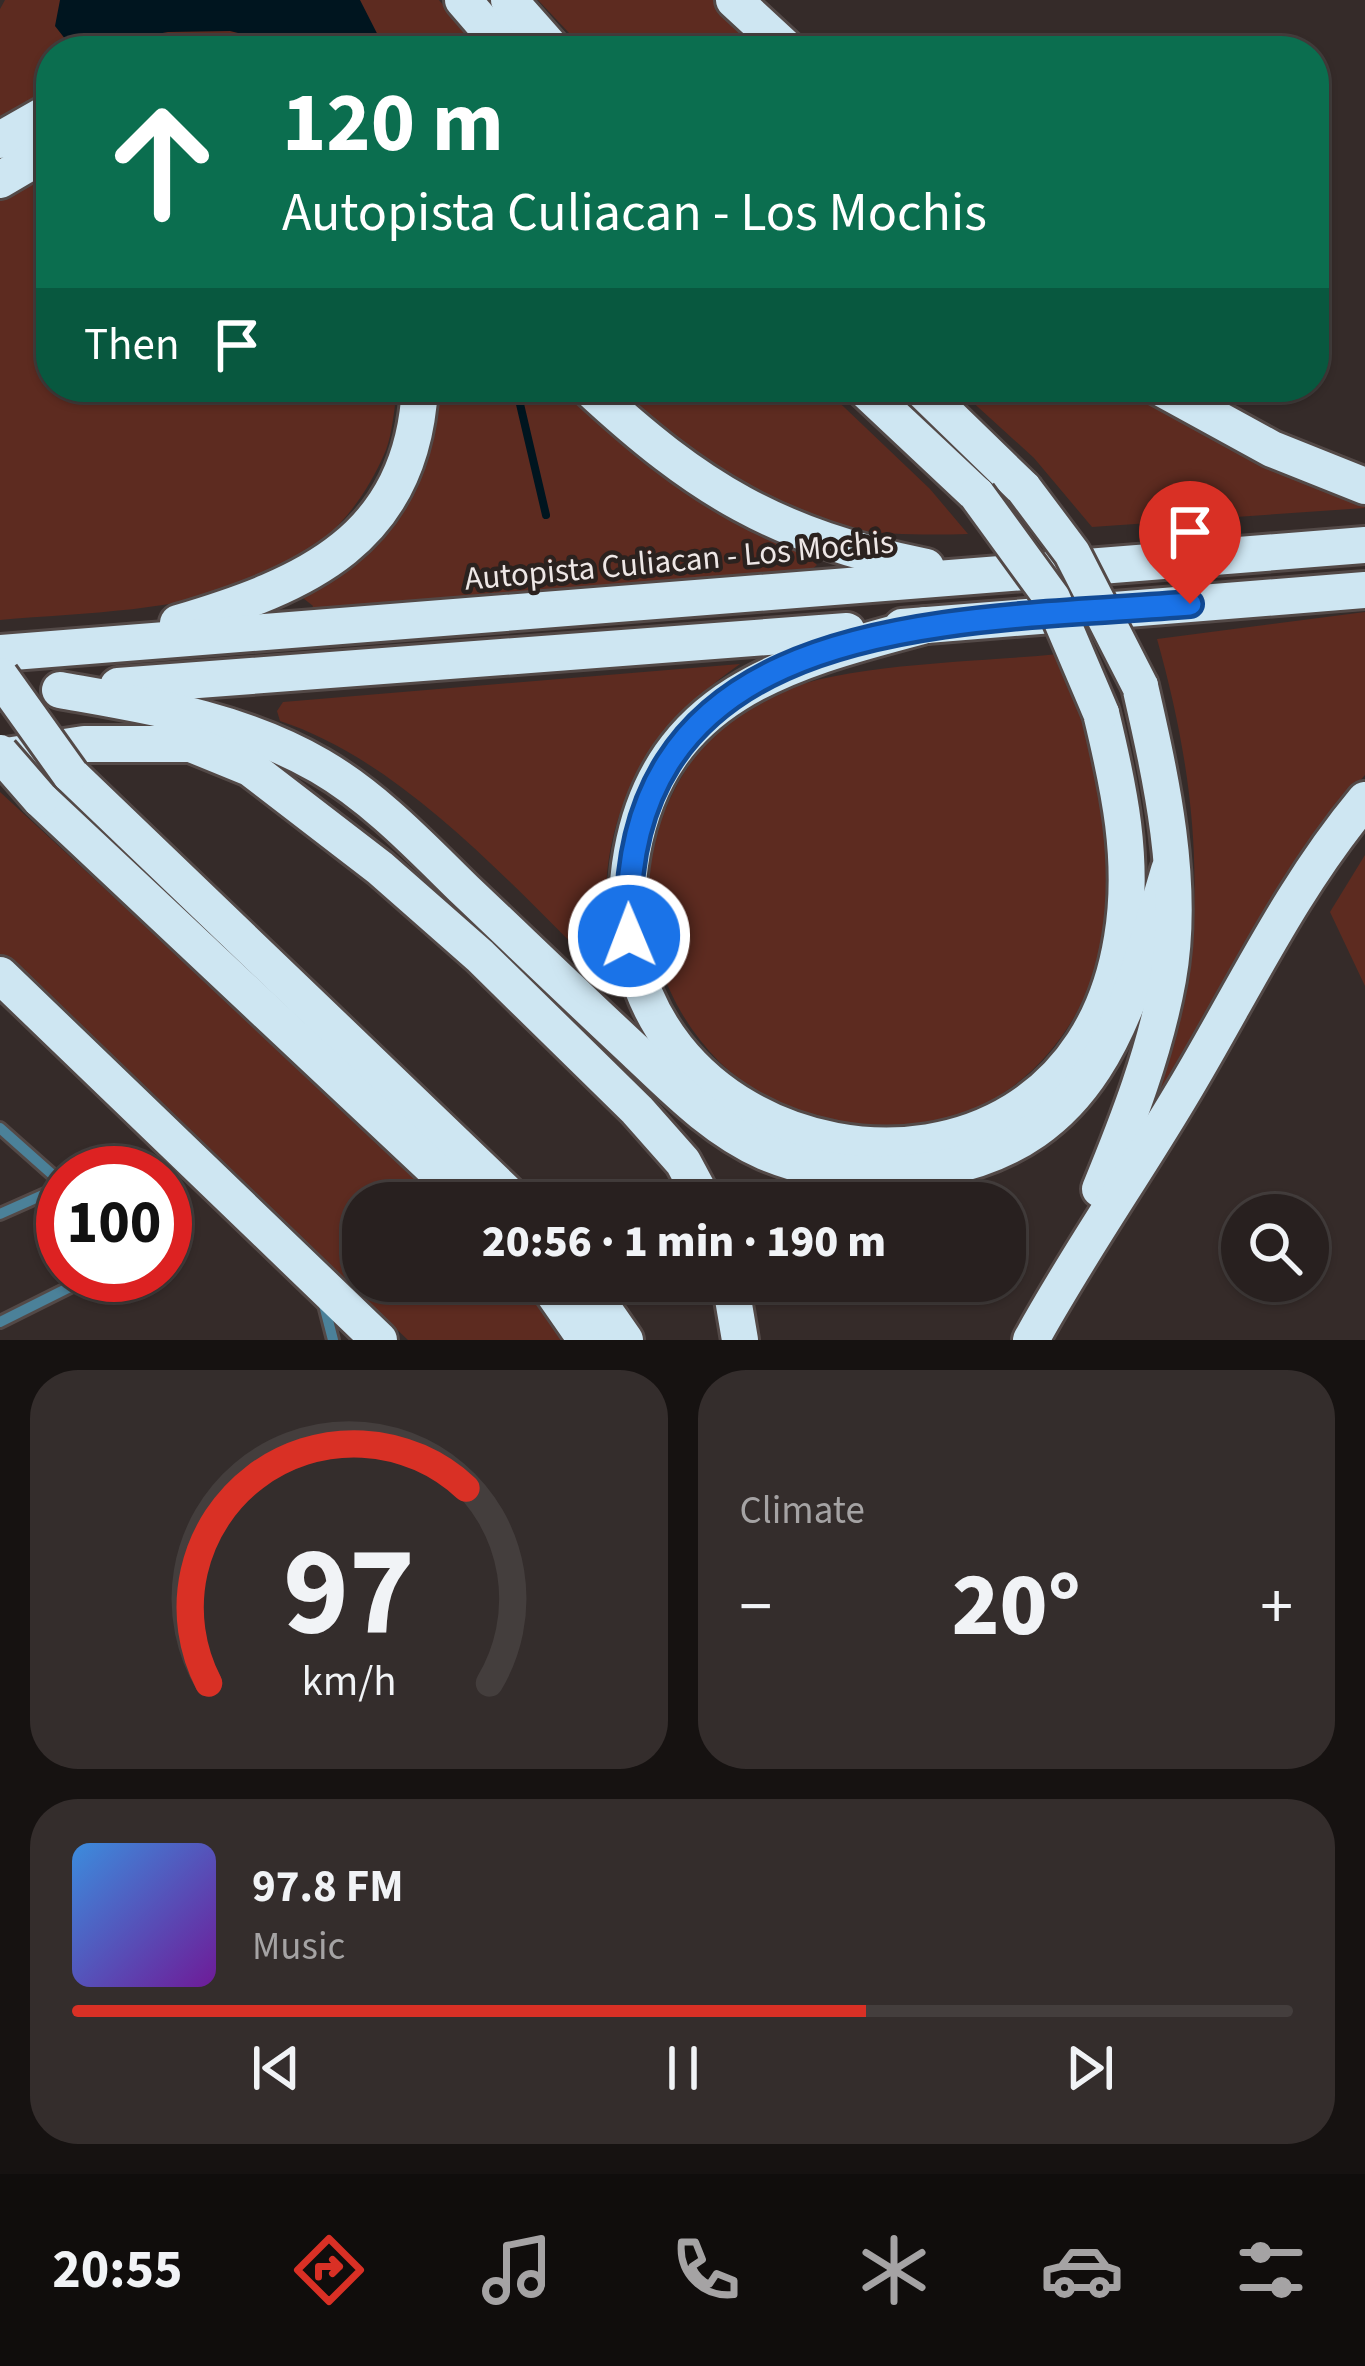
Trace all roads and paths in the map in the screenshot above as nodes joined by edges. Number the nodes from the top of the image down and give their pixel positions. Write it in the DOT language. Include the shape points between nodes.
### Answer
graph roads {
  1 [pos="464,0"];
  2 [pos="509,0"];
  3 [pos="734,0"];
  4 [pos="494,36"];
  5 [pos="541,36"];
  6 [pos="773,36"];
  7 [pos="36,120"];
  8 [pos="0,140"];
  9 [pos="36,159"];
  10 [pos="0,180"];
  11 [pos="419,402"];
  12 [pos="605,402"];
  13 [pos="878,402"];
  14 [pos="934,402"];
  15 [pos="1187,402"];
  16 [pos="1365,486"];
  17 [pos="1365,544"];
  18 [pos="970,576"];
  19 [pos="1365,590"];
  20 [pos="926,625"];
  21 [pos="56,648"];
  22 [pos="0,652"];
  23 [pos="0,676"];
  24 [pos="60,690"];
  25 [pos="0,694"];
  26 [pos="0,755"];
  27 [pos="1365,800"];
  28 [pos="1169,870"];
  29 [pos="0,975"];
  30 [pos="0,1128"];
  31 [pos="36,1161"];
  32 [pos="448,1182"];
  33 [pos="496,1182"];
  34 [pos="693,1182"];
  35 [pos="36,1197"];
  36 [pos="0,1214"];
  37 [pos="1083,1244"];
  38 [pos="319,1286"];
  39 [pos="40,1302"];
  40 [pos="559,1302"];
  41 [pos="599,1302"];
  42 [pos="734,1302"];
  43 [pos="0,1322"];
  44 [pos="332,1340"];
  45 [pos="380,1340"];
  46 [pos="586,1340"];
  47 [pos="625,1340"];
  48 [pos="740,1340"];
  49 [pos="1031,1340"];
  1 -- 4 [label="highway"];
  2 -- 5 [label="highway"];
  3 -- 6 [label="highway"];
  7 -- 8 [label="highway"];
  9 -- 10 [label="highway"];
  11 -- 21 [label="highway" via="390,494 340,556 273,594"];
  12 -- 18 [label="highway" via="690,476 771,521 877,557"];
  13 -- 20 [label="highway, bridge" via="977,495 1052,598 1102,713 1124,835 1123,937 1100,1015 1056,1078 992,1121 916,1145 821,1141 748,1109 675,1046 629,936 627,880 638,820 680,741 731,695 825,652"];
  14 -- 28 [label="highway, bridge" via="1024,489 1072,553 1140,686"];
  15 -- 16 [label="highway"];
  17 -- 18 [label="highway, Autopista Culiacan - Los Mochis"];
  18 -- 21 [label="highway, Autopista Culiacan - Los Mochis"];
  19 -- 20 [label="highway"];
  20 -- 24 [label="highway"];
  21 -- 22 [label="highway, Autopista Culiacan - Los Mochis"];
  23 -- 33 [label="highway, bridge" via="70,774"];
  24 -- 25 [label="highway"];
  24 -- 28 [label="highway" via="182,711 321,767 411,838 684,1097 764,1151 811,1167 907,1174 956,1165 1046,1122 1112,1045"];
  26 -- 32 [label="highway, bridge"];
  26 -- 34 [label="highway" via="84,744 191,744 250,768 480,956 637,1111"];
  27 -- 37 [label="highway" via="1290,901 1180,1097"];
  28 -- 37 [label="highway" via="1169,974 1156,1036"];
  29 -- 38 [label="highway"];
  30 -- 31 [label="lane"];
  35 -- 36 [label="lane"];
  37 -- 49 [label="highway"];
  38 -- 44 [label="lane"];
  38 -- 45 [label="highway"];
  39 -- 43 [label="lane"];
  40 -- 46 [label="highway"];
  41 -- 47 [label="highway"];
  42 -- 48 [label="highway"];
}
